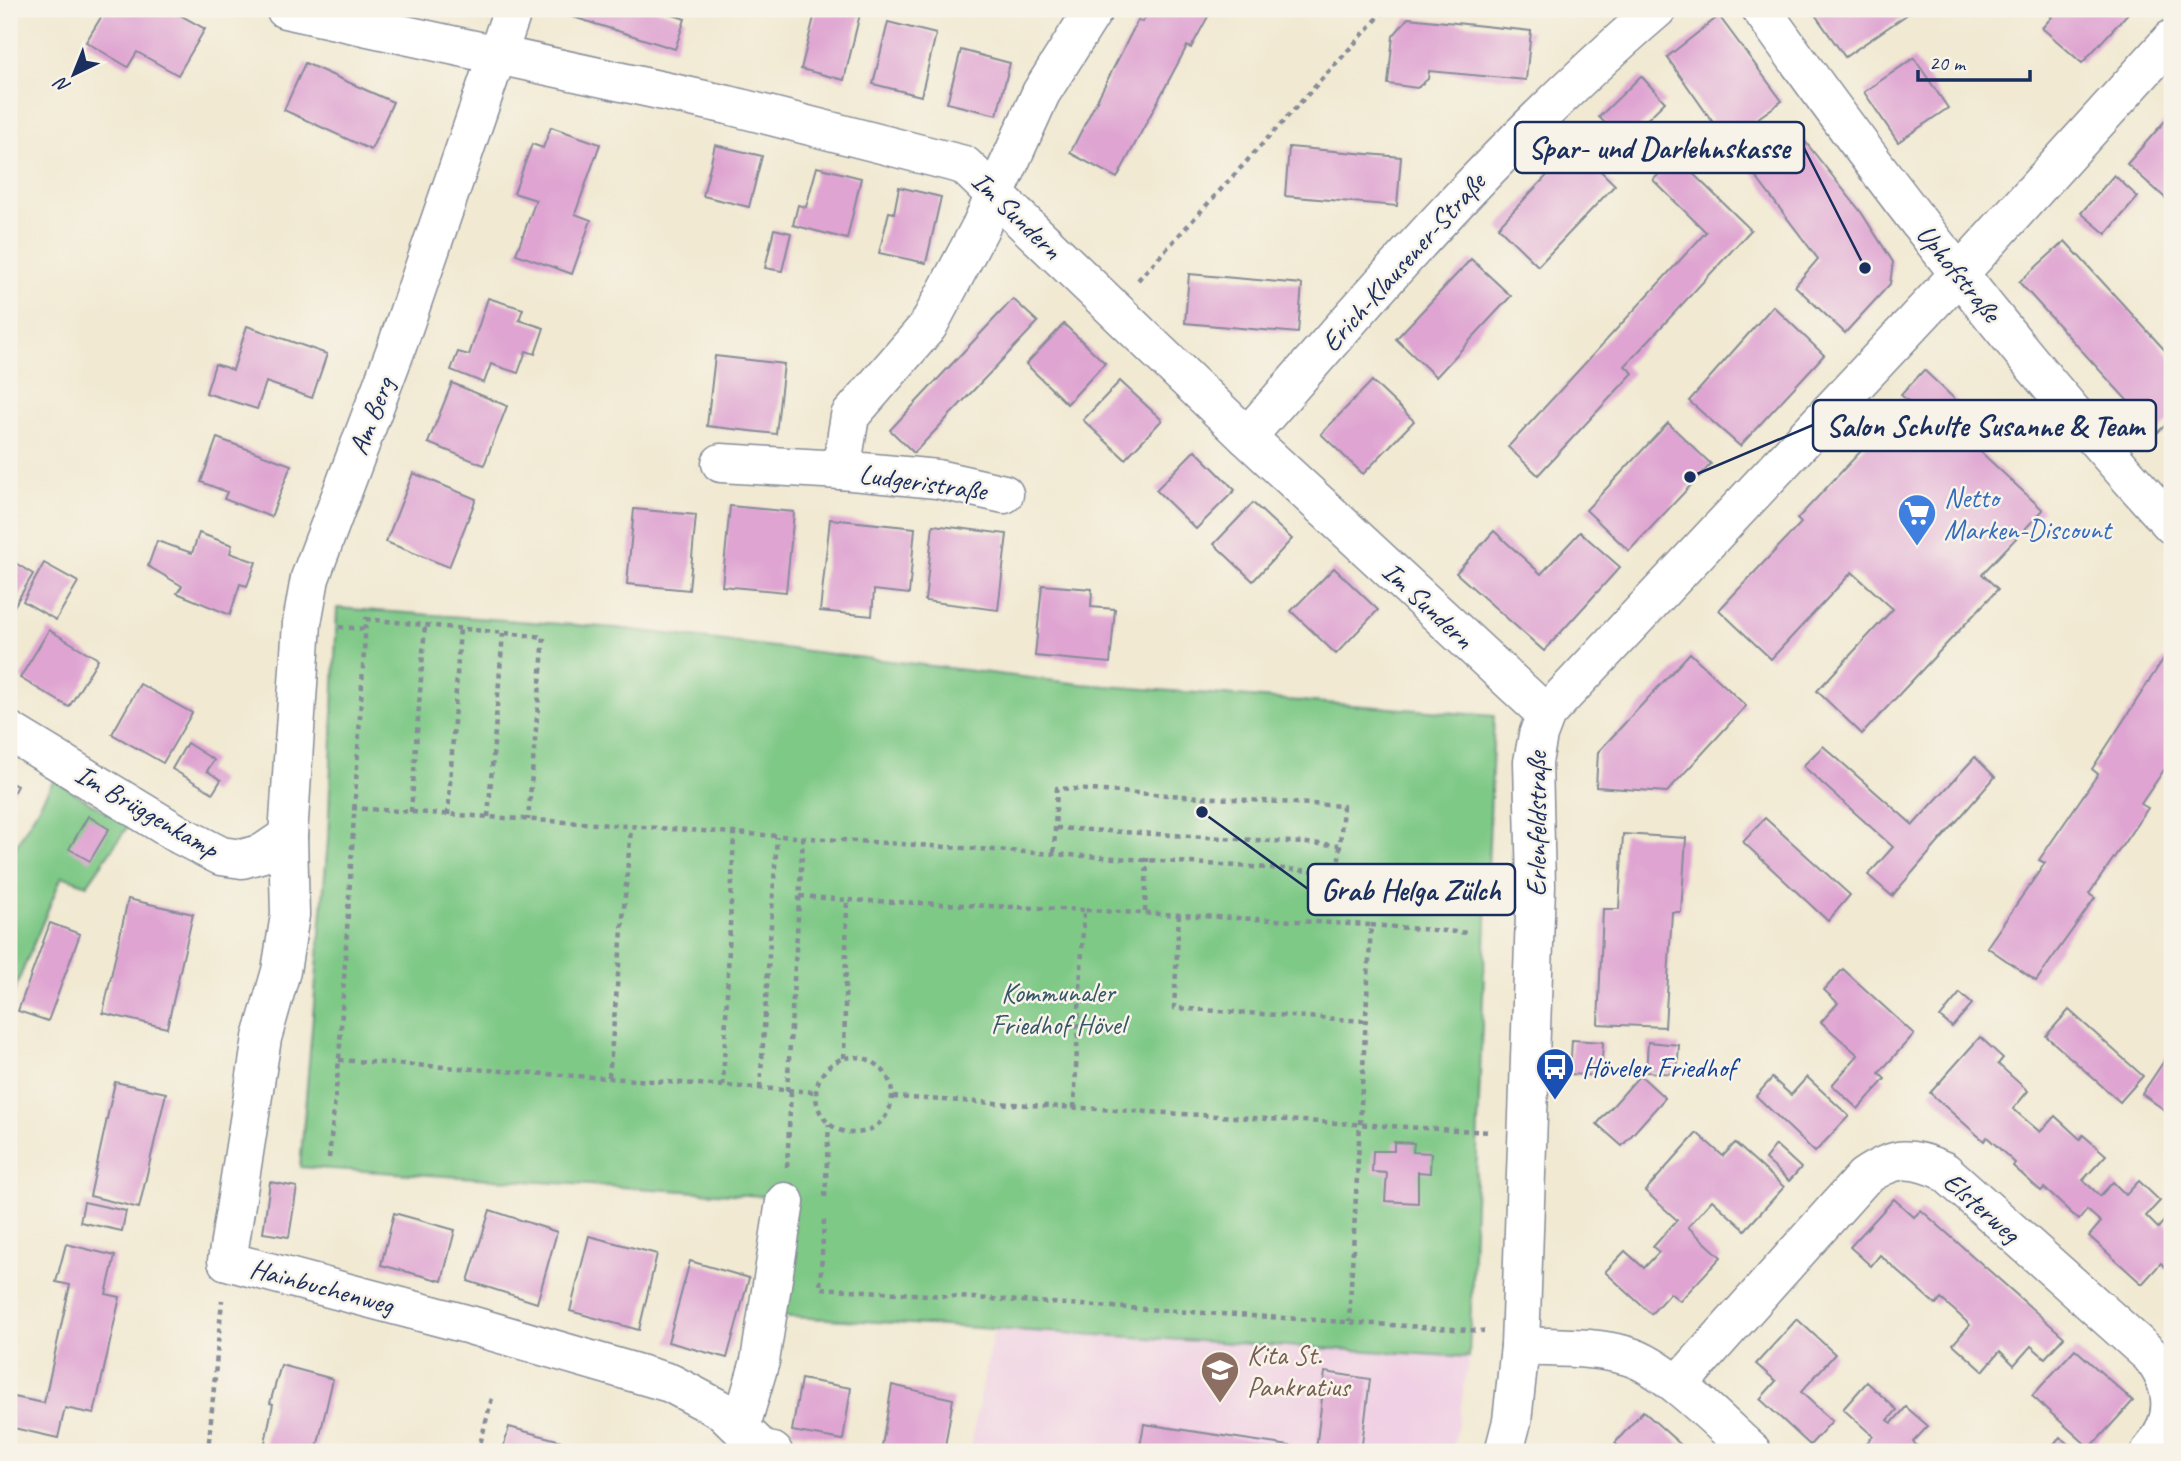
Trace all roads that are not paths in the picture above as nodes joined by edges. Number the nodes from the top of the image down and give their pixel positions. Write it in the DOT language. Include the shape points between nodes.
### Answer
graph roads {
  1 [pos="285,9"];
  2 [pos="513,9"];
  3 [pos="1094,9"];
  4 [pos="1657,9"];
  5 [pos="1761,9"];
  6 [pos="2172,39"];
  7 [pos="496,56"];
  8 [pos="993,195"];
  9 [pos="1958,275"];
  10 [pos="1247,437"];
  11 [pos="721,463"];
  12 [pos="841,470"];
  13 [pos="1004,494"];
  14 [pos="2172,525"];
  15 [pos="1546,714"];
  16 [pos="9,731"];
  17 [pos="288,836"];
  18 [pos="785,1202"];
  19 [pos="1520,1340"];
  20 [pos="1678,1385"];
  21 [pos="741,1426"];
  22 [pos="773,1452"];
  23 [pos="1504,1452"];
  24 [pos="1752,1452"];
  25 [pos="2150,1452"];
  1 -- 7 [label="street, Im Sundern"];
  2 -- 7 [label="street, Am Berg"];
  3 -- 8 [label="street, Ludgeristraße" via="1041,93"];
  4 -- 10 [label="street, Erich-Klausener-Straße" via="1544,112 1407,252"];
  5 -- 9 [label="street, Uphofstraße"];
  6 -- 9 [label="street, Erlenfeldstraße"];
  7 -- 8 [label="street, Im Sundern" via="728,105 964,164"];
  7 -- 17 [label="street, Am Berg" via="396,349 310,579 302,623"];
  8 -- 10 [label="street, Im Sundern"];
  8 -- 12 [label="street, Ludgeristraße" via="928,326 850,416"];
  9 -- 14 [label="street, Uphofstraße"];
  9 -- 15 [label="street, Erlenfeldstraße"];
  10 -- 15 [label="street, Im Sundern"];
  11 -- 12 [label="street, Ludgeristraße"];
  12 -- 13 [label="street, Ludgeristraße" via="937,479"];
  15 -- 19 [label="street, Erlenfeldstraße" via="1533,762 1536,886"];
  16 -- 17 [label="street, Im Brüggenkamp" via="221,856 243,859 263,853"];
  17 -- 21 [label="street, Hainbuchenweg" via="290,915 281,971 262,1038 228,1261 670,1383 723,1411"];
  18 -- 21 [label="street" via="760,1362"];
  19 -- 20 [label="street" via="1630,1356"];
  19 -- 23 [label="street, Erlenfeldstraße" via="1512,1421"];
  20 -- 24 [label="street"];
  20 -- 25 [label="street, Elsterweg" via="1864,1177 1898,1160 1919,1160 1944,1171 2163,1370 2172,1402 2169,1422"];
  21 -- 22 [label="street, Hainbuchenweg" via="762,1450"];
}
